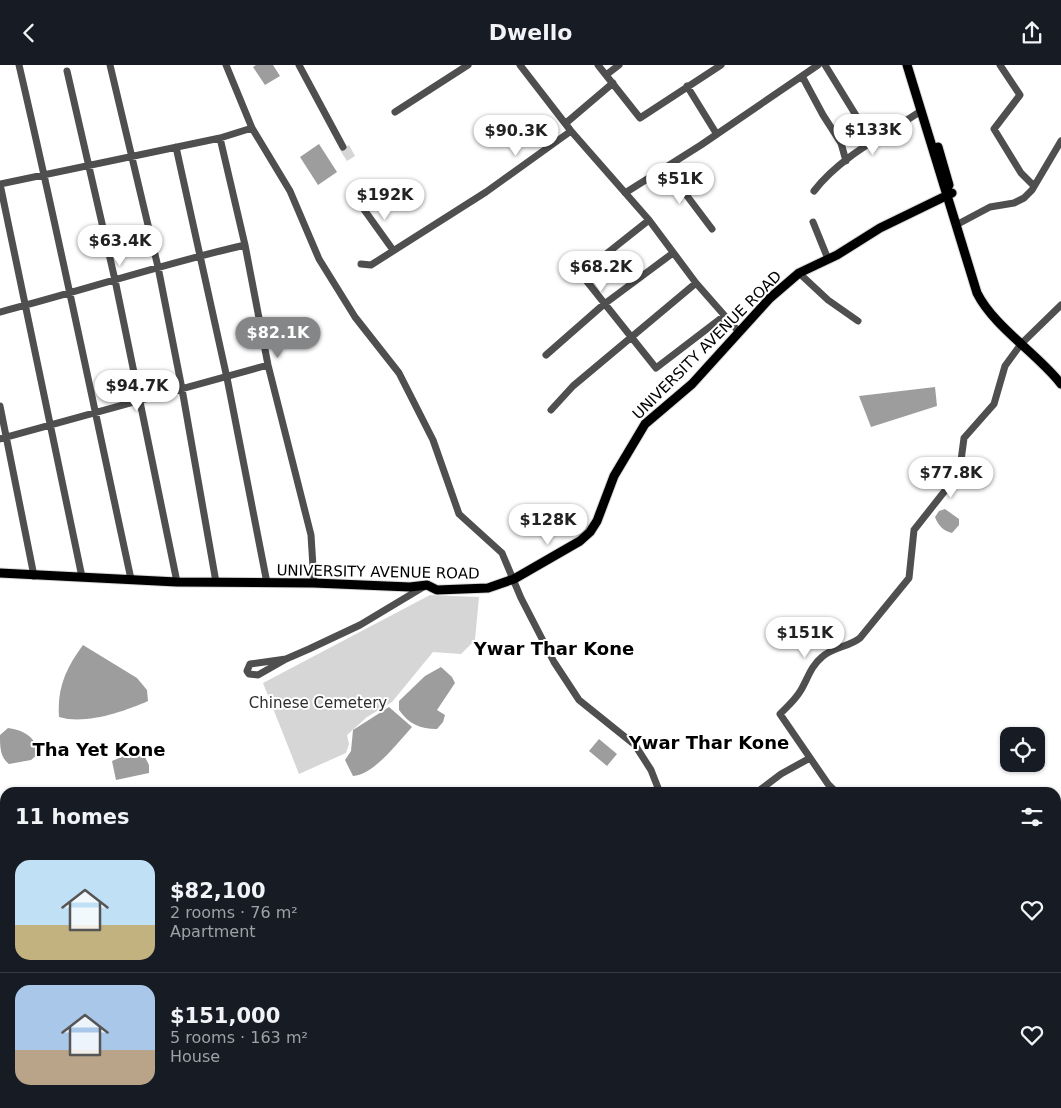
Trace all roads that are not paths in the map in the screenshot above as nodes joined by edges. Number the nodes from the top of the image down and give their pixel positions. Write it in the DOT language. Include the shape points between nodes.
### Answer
graph roads {
  1 [pos="20,65"];
  2 [pos="110,65"];
  3 [pos="226,65"];
  4 [pos="299,65"];
  5 [pos="468,65"];
  6 [pos="520,65"];
  7 [pos="598,65"];
  8 [pos="618,65"];
  9 [pos="721,65"];
  10 [pos="818,65"];
  11 [pos="825,65"];
  12 [pos="907,65"];
  13 [pos="914,65"];
  14 [pos="1000,65"];
  15 [pos="66,71"];
  16 [pos="606,75"];
  17 [pos="802,77"];
  18 [pos="613,83"];
  19 [pos="687,86"];
  20 [pos="922,111"];
  21 [pos="395,112"];
  22 [pos="566,123"];
  23 [pos="252,128"];
  24 [pos="571,131"];
  25 [pos="716,133"];
  26 [pos="220,138"];
  27 [pos="1061,141"];
  28 [pos="873,143"];
  29 [pos="176,147"];
  30 [pos="343,147"];
  31 [pos="132,157"];
  32 [pos="846,161"];
  33 [pos="88,164"];
  34 [pos="666,168"];
  35 [pos="44,174"];
  36 [pos="0,184"];
  37 [pos="1034,186"];
  38 [pos="814,191"];
  39 [pos="625,193"];
  40 [pos="949,194"];
  41 [pos="360,205"];
  42 [pos="649,220"];
  43 [pos="813,222"];
  44 [pos="958,224"];
  45 [pos="712,229"];
  46 [pos="244,245"];
  47 [pos="393,250"];
  48 [pos="673,253"];
  49 [pos="199,255"];
  50 [pos="828,259"];
  51 [pos="361,264"];
  52 [pos="158,267"];
  53 [pos="799,273"];
  54 [pos="115,281"];
  55 [pos="696,283"];
  56 [pos="71,293"];
  57 [pos="26,305"];
  58 [pos="604,305"];
  59 [pos="1061,305"];
  60 [pos="0,312"];
  61 [pos="724,316"];
  62 [pos="858,321"];
  63 [pos="739,331"];
  64 [pos="629,337"];
  65 [pos="1022,344"];
  66 [pos="546,355"];
  67 [pos="268,365"];
  68 [pos="227,378"];
  69 [pos="1061,384"];
  70 [pos="182,389"];
  71 [pos="139,400"];
  72 [pos="0,406"];
  73 [pos="551,410"];
  74 [pos="94,414"];
  75 [pos="49,427"];
  76 [pos="3,438"];
  77 [pos="0,573"];
  78 [pos="34,576"];
  79 [pos="82,577"];
  80 [pos="131,579"];
  81 [pos="514,579"];
  82 [pos="177,582"];
  83 [pos="216,582"];
  84 [pos="267,583"];
  85 [pos="314,583"];
  86 [pos="427,585"];
  87 [pos="286,659"];
  88 [pos="810,758"];
  89 [pos="658,787"];
  90 [pos="764,787"];
  91 [pos="831,787"];
  1 -- 35 [label="street"];
  2 -- 31 [label="street"];
  3 -- 23 [label="street"];
  4 -- 30 [label="street"];
  5 -- 21 [label="street"];
  6 -- 22 [label="street"];
  7 -- 16 [label="street"];
  8 -- 16 [label="street"];
  9 -- 19 [label="street"];
  10 -- 17 [label="street"];
  11 -- 28 [label="street"];
  12 -- 20 [label="main road"];
  13 -- 40 [label="main road"];
  14 -- 37 [label="street" via="1020,95 994,129 1021,173"];
  15 -- 33 [label="street"];
  16 -- 18 [label="street"];
  17 -- 25 [label="street"];
  17 -- 32 [label="street" via="841,143"];
  18 -- 19 [label="street" via="640,118"];
  18 -- 22 [label="street"];
  19 -- 25 [label="street"];
  20 -- 28 [label="street"];
  20 -- 40 [label="main road"];
  22 -- 24 [label="street"];
  23 -- 26 [label="street"];
  23 -- 81 [label="street" via="290,191 319,259 354,317 399,373 433,440 459,514 502,553"];
  24 -- 39 [label="street"];
  24 -- 47 [label="street" via="486,192"];
  25 -- 34 [label="street"];
  26 -- 29 [label="street"];
  26 -- 46 [label="street"];
  27 -- 37 [label="street"];
  28 -- 32 [label="street"];
  29 -- 31 [label="street"];
  29 -- 49 [label="street"];
  31 -- 33 [label="street"];
  31 -- 52 [label="street"];
  32 -- 38 [label="street" via="822,180"];
  33 -- 35 [label="street"];
  33 -- 54 [label="street"];
  34 -- 39 [label="street"];
  34 -- 45 [label="street"];
  35 -- 36 [label="street"];
  35 -- 56 [label="street"];
  36 -- 57 [label="street"];
  37 -- 44 [label="street" via="1024,198 990,207"];
  39 -- 42 [label="street"];
  40 -- 44 [label="main road"];
  40 -- 50 [label="main road, UNIVERSITY AVENUE ROAD" via="880,228"];
  41 -- 47 [label="street"];
  42 -- 48 [label="street"];
  42 -- 58 [label="street" via="581,274"];
  43 -- 50 [label="street"];
  44 -- 65 [label="main road" via="981,301"];
  46 -- 49 [label="street"];
  46 -- 67 [label="street"];
  47 -- 51 [label="street" via="371,265"];
  48 -- 55 [label="street"];
  48 -- 58 [label="street"];
  49 -- 52 [label="street"];
  49 -- 68 [label="street"];
  50 -- 53 [label="main road, UNIVERSITY AVENUE ROAD"];
  52 -- 54 [label="street"];
  52 -- 70 [label="street"];
  53 -- 62 [label="street"];
  53 -- 63 [label="main road, UNIVERSITY AVENUE ROAD"];
  54 -- 56 [label="street"];
  54 -- 71 [label="street"];
  55 -- 61 [label="street"];
  55 -- 64 [label="street"];
  56 -- 57 [label="street"];
  56 -- 74 [label="street"];
  57 -- 60 [label="street"];
  57 -- 75 [label="street"];
  58 -- 64 [label="street"];
  58 -- 66 [label="street"];
  59 -- 65 [label="street"];
  61 -- 63 [label="street"];
  61 -- 64 [label="street" via="656,368"];
  63 -- 81 [label="main road, UNIVERSITY AVENUE ROAD" via="692,384 645,424 614,476 590,532"];
  64 -- 73 [label="street"];
  65 -- 69 [label="main road"];
  65 -- 88 [label="street" via="1005,366 994,404 964,438 960,468 955,478 914,530 909,578 860,638 820,658 795,700 780,714"];
  67 -- 68 [label="street"];
  67 -- 85 [label="street" via="311,535"];
  68 -- 70 [label="street"];
  68 -- 84 [label="street"];
  70 -- 71 [label="street"];
  70 -- 83 [label="street"];
  71 -- 74 [label="street"];
  71 -- 82 [label="street"];
  72 -- 76 [label="street"];
  74 -- 75 [label="street"];
  74 -- 80 [label="street"];
  75 -- 76 [label="street"];
  75 -- 79 [label="street"];
  76 -- 78 [label="street"];
  77 -- 78 [label="main road, UNIVERSITY AVENUE ROAD"];
  78 -- 79 [label="main road, UNIVERSITY AVENUE ROAD"];
  79 -- 80 [label="main road, UNIVERSITY AVENUE ROAD"];
  80 -- 82 [label="main road, UNIVERSITY AVENUE ROAD"];
  81 -- 86 [label="main road, UNIVERSITY AVENUE ROAD" via="488,588 437,589"];
  81 -- 89 [label="street" via="554,662 579,701 635,745"];
  82 -- 83 [label="main road, UNIVERSITY AVENUE ROAD"];
  83 -- 84 [label="main road, UNIVERSITY AVENUE ROAD"];
  84 -- 85 [label="main road, UNIVERSITY AVENUE ROAD"];
  85 -- 86 [label="main road, UNIVERSITY AVENUE ROAD" via="393,587"];
  86 -- 87 [label="street" via="360,625"];
  87 -- 87 [label="street" via="250,664 247,671 258,675"];
  88 -- 90 [label="street"];
  88 -- 91 [label="street"];
}
